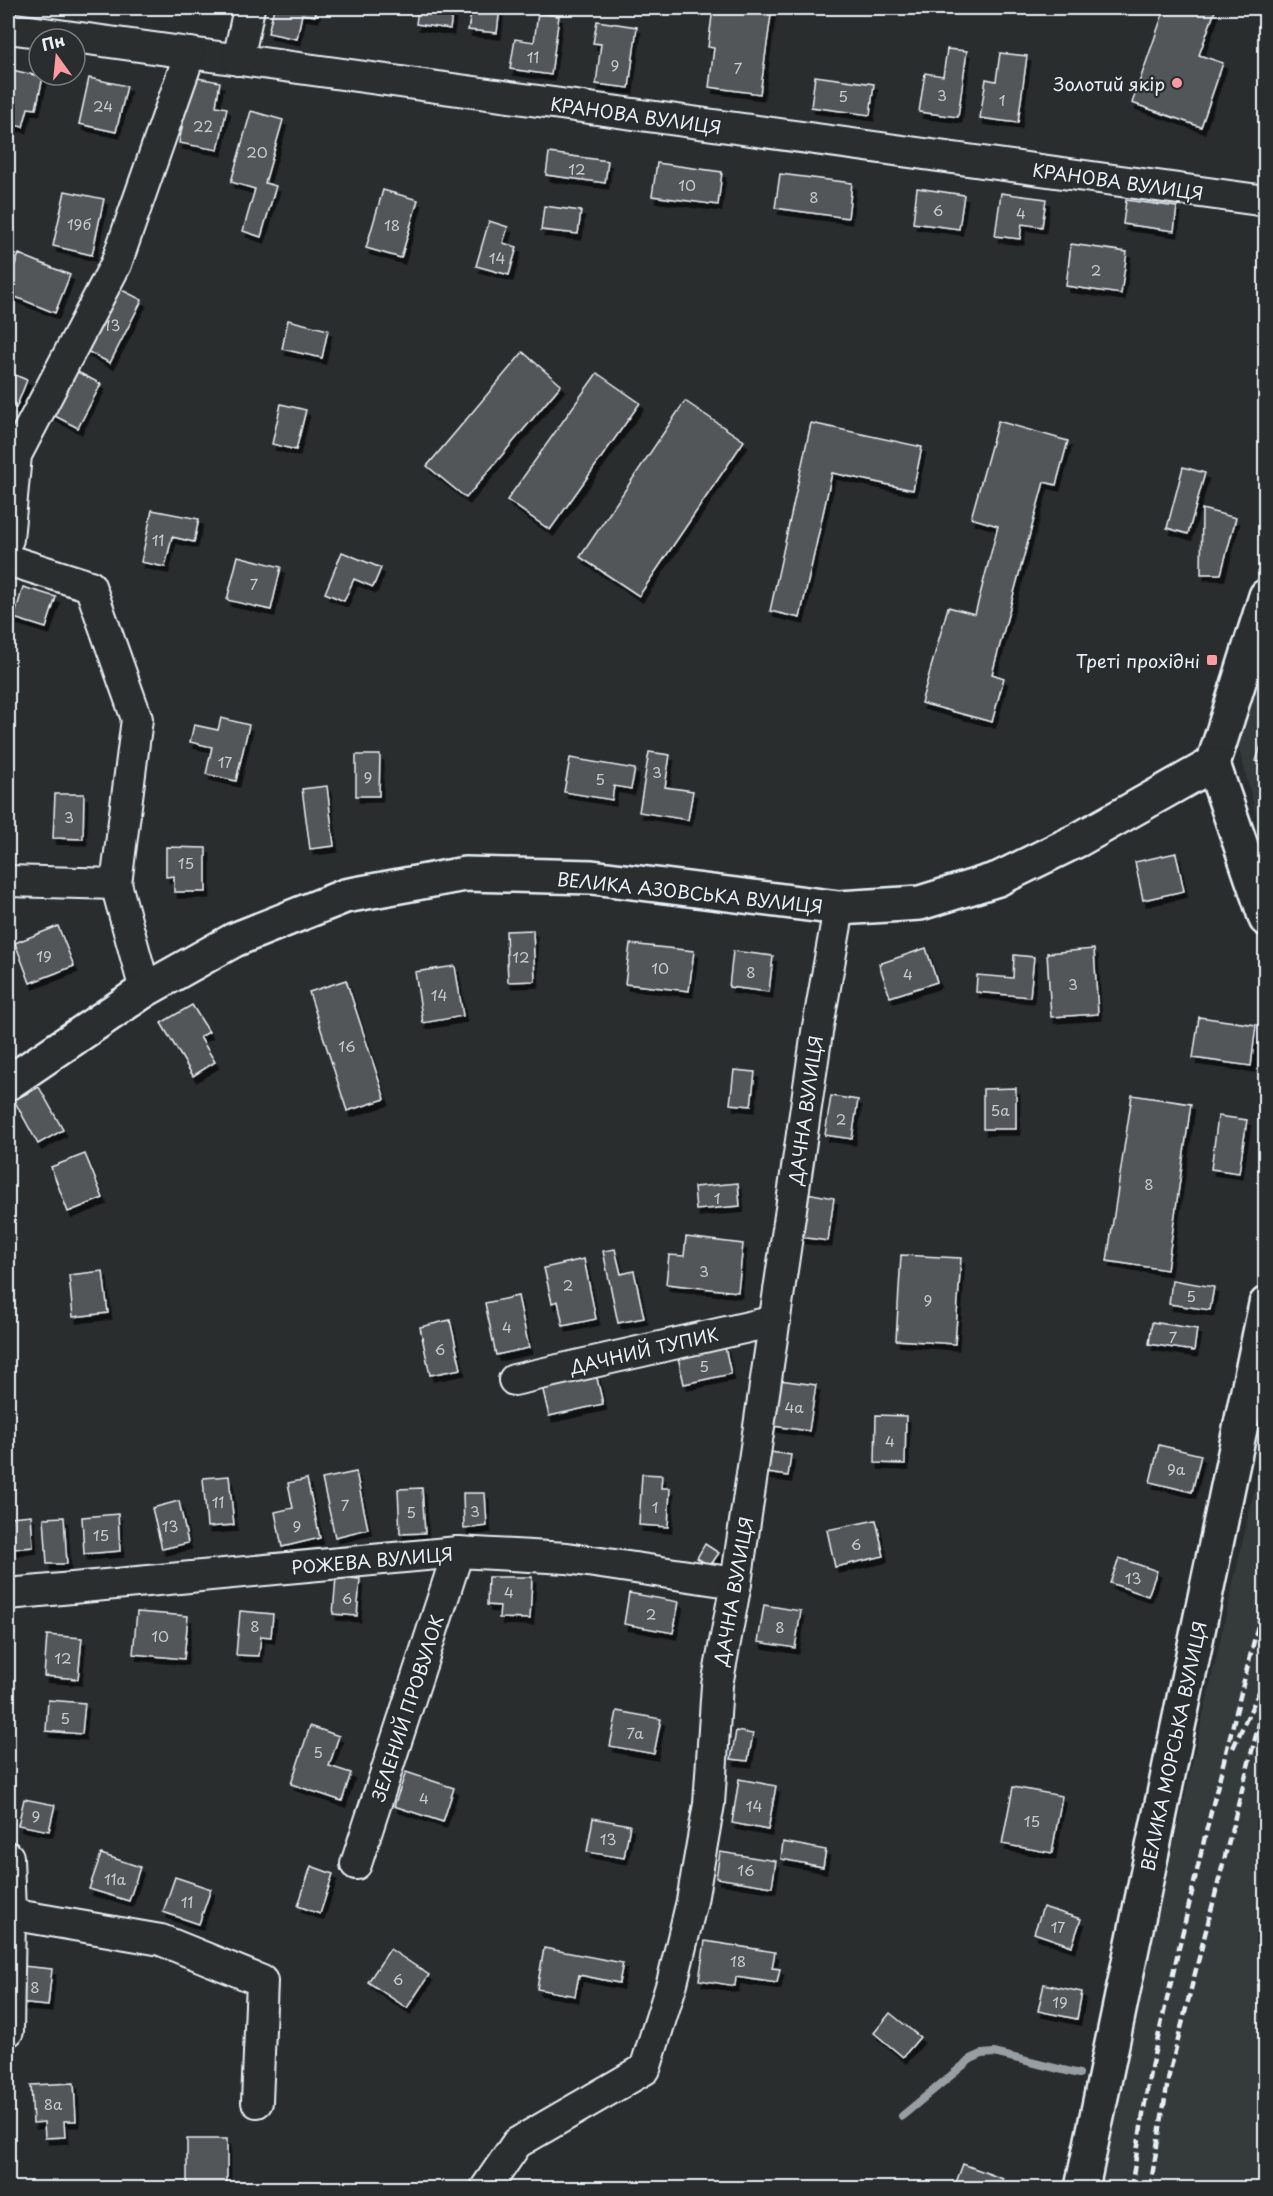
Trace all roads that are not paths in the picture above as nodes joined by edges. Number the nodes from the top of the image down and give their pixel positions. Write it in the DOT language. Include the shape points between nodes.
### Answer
graph roads {
  1 [pos="249,8"];
  2 [pos="8,28"];
  3 [pos="190,53"];
  4 [pos="238,60"];
  5 [pos="1266,201"];
  6 [pos="8,539"];
  7 [pos="8,560"];
  8 [pos="1266,596"];
  9 [pos="1213,764"];
  10 [pos="8,881"];
  11 [pos="116,884"];
  12 [pos="839,909"];
  13 [pos="1266,919"];
  14 [pos="145,990"];
  15 [pos="8,1083"];
  16 [pos="1266,1304"];
  17 [pos="775,1321"];
  18 [pos="514,1380"];
  19 [pos="458,1552"];
  20 [pos="736,1583"];
  21 [pos="8,1594"];
  22 [pos="8,1857"];
  23 [pos="356,1864"];
  24 [pos="9,1928"];
  25 [pos="8,2031"];
  26 [pos="257,2102"];
  27 [pos="486,2188"];
  28 [pos="1082,2188"];
  1 -- 4 [label="street"];
  2 -- 3 [label="street, КРАНОВА ВУЛИЦЯ"];
  3 -- 4 [label="street, КРАНОВА ВУЛИЦЯ"];
  3 -- 6 [label="street" via="117,264 16,455"];
  4 -- 5 [label="street, КРАНОВА ВУЛИЦЯ"];
  7 -- 11 [label="street" via="90,586 137,719"];
  8 -- 9 [label="street"];
  9 -- 12 [label="street, ВЕЛИКА АЗОВСЬКА ВУЛИЦЯ" via="1078,840 998,879 920,903"];
  9 -- 13 [label="street"];
  10 -- 11 [label="street"];
  11 -- 14 [label="street"];
  12 -- 14 [label="street, ВЕЛИКА АЗОВСЬКА ВУЛИЦЯ" via="592,877 465,874 345,896 234,940"];
  12 -- 17 [label="street, ДАЧНА ВУЛИЦЯ"];
  14 -- 15 [label="street, ВЕЛИКА АЗОВСЬКА ВУЛИЦЯ"];
  16 -- 28 [label="street, ВЕЛИКА МОРСЬКА ВУЛИЦЯ"];
  17 -- 18 [label="street, ДАЧНИЙ ТУПИК"];
  17 -- 20 [label="street, ДАЧНА ВУЛИЦЯ"];
  19 -- 20 [label="street, РОЖЕВА ВУЛИЦЯ" via="567,1558"];
  19 -- 21 [label="street, РОЖЕВА ВУЛИЦЯ"];
  19 -- 23 [label="street, ЗЕЛЕНИЙ ПРОВУЛОК"];
  20 -- 27 [label="street, ДАЧНА ВУЛИЦЯ" via="717,1685 709,1804 692,1901 645,2069 517,2143"];
  22 -- 24 [label="street"];
  24 -- 25 [label="street"];
  24 -- 26 [label="street" via="161,1940 262,1981"];
}
